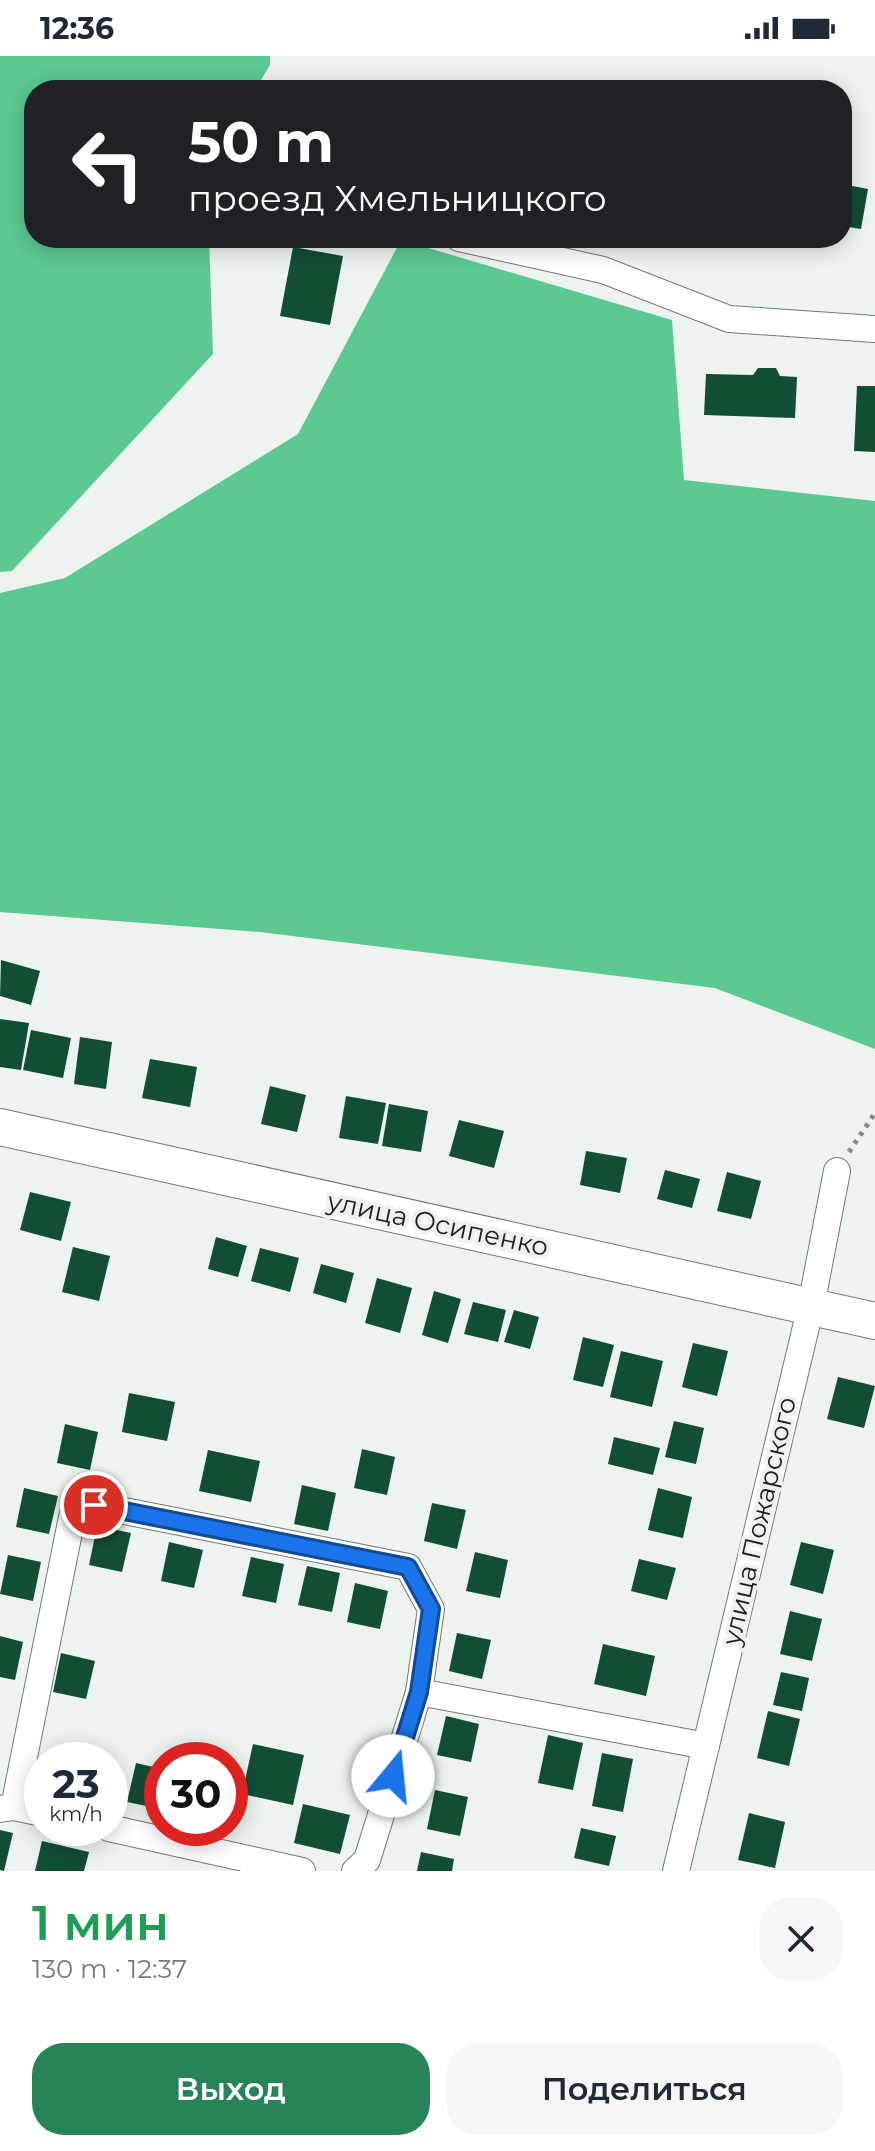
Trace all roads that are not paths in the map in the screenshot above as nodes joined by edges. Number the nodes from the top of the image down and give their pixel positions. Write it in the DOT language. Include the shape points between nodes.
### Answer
graph roads {
  1 [pos="504,248"];
  2 [pos="875,329"];
  3 [pos="0,1127"];
  4 [pos="837,1171"];
  5 [pos="811,1306"];
  6 [pos="875,1321"];
  7 [pos="419,1692"];
  8 [pos="706,1746"];
  9 [pos="7,1808"];
  10 [pos="128,1832"];
  11 [pos="302,1871"];
  12 [pos="355,1871"];
  13 [pos="676,1871"];
  1 -- 2 [label="street" via="603,270 729,319"];
  3 -- 5 [label="street, улица Осипенко"];
  4 -- 5 [label="street, улица Пожарского"];
  5 -- 6 [label="street, улица Осипенко"];
  5 -- 8 [label="street, улица Пожарского"];
  7 -- 8 [label="street"];
  7 -- 9 [label="street" via="431,1609 408,1567 94,1505 72,1517"];
  7 -- 12 [label="street" via="367,1860"];
  8 -- 13 [label="street, улица Пожарского"];
  10 -- 11 [label="street"];
}
